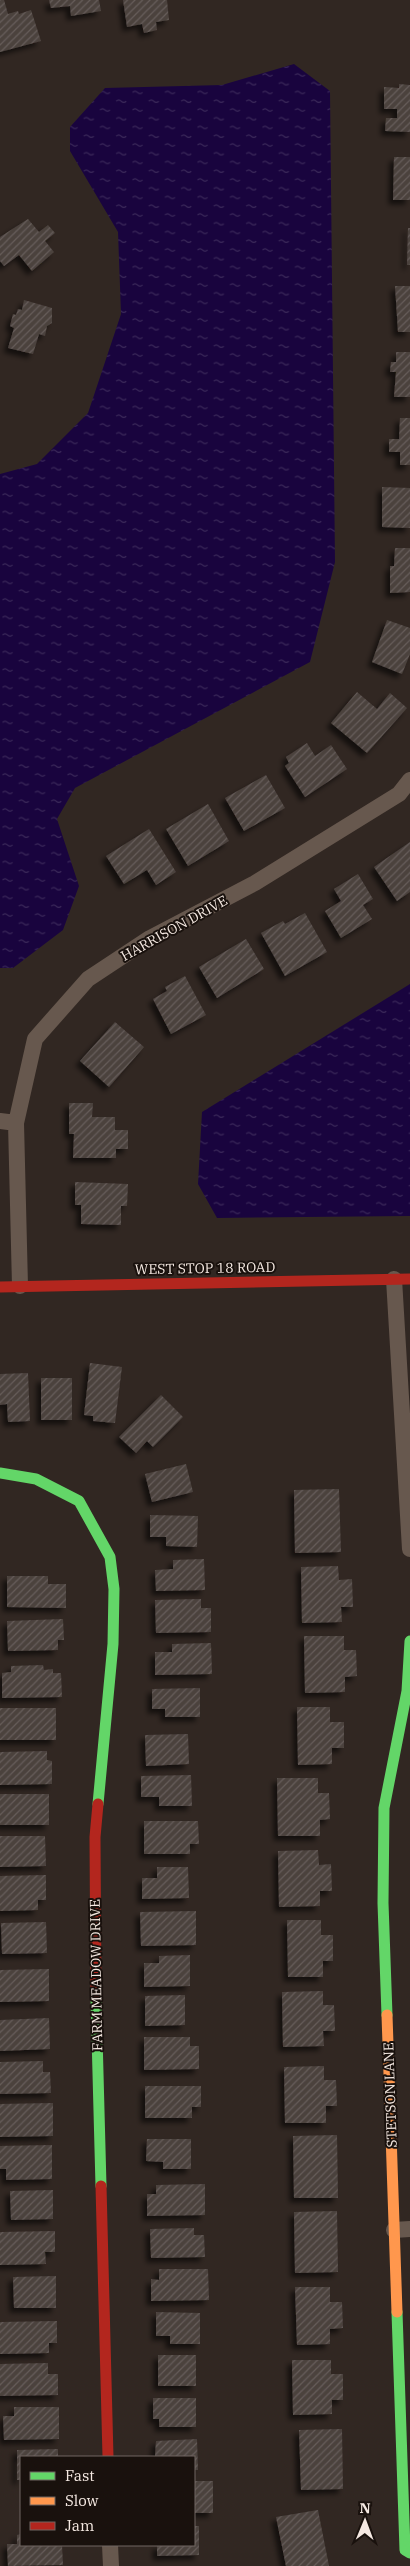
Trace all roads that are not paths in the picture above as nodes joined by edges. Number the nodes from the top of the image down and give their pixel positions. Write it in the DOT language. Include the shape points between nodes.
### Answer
graph roads {
  1 [pos="410,780"];
  2 [pos="8,1122"];
  3 [pos="402,1279"];
  4 [pos="20,1286"];
  5 [pos="0,1288"];
  6 [pos="0,1473"];
  7 [pos="410,1549"];
  8 [pos="410,1642"];
  9 [pos="402,2230"];
  10 [pos="108,2456"];
  11 [pos="110,2546"];
  12 [pos="408,2552"];
  13 [pos="111,2566"];
  1 -- 2 [label="street, HARRISON DRIVE" via="399,794 272,872 150,938 88,979 35,1039"];
  2 -- 4 [label="street, HARRISON DRIVE"];
  3 -- 4 [label="street, WEST STOP 18 ROAD"];
  3 -- 7 [label="street"];
  4 -- 5 [label="street, WEST STOP 18 ROAD"];
  6 -- 10 [label="street, FARM MEADOW DRIVE" via="36,1479 80,1502 110,1557 114,1589 113,1644 95,1837 94,1923"];
  8 -- 9 [label="street, STETSON LANE" via="406,1691 384,1808 383,1903"];
  9 -- 12 [label="street, STETSON LANE"];
  11 -- 13 [label="street"];
}
